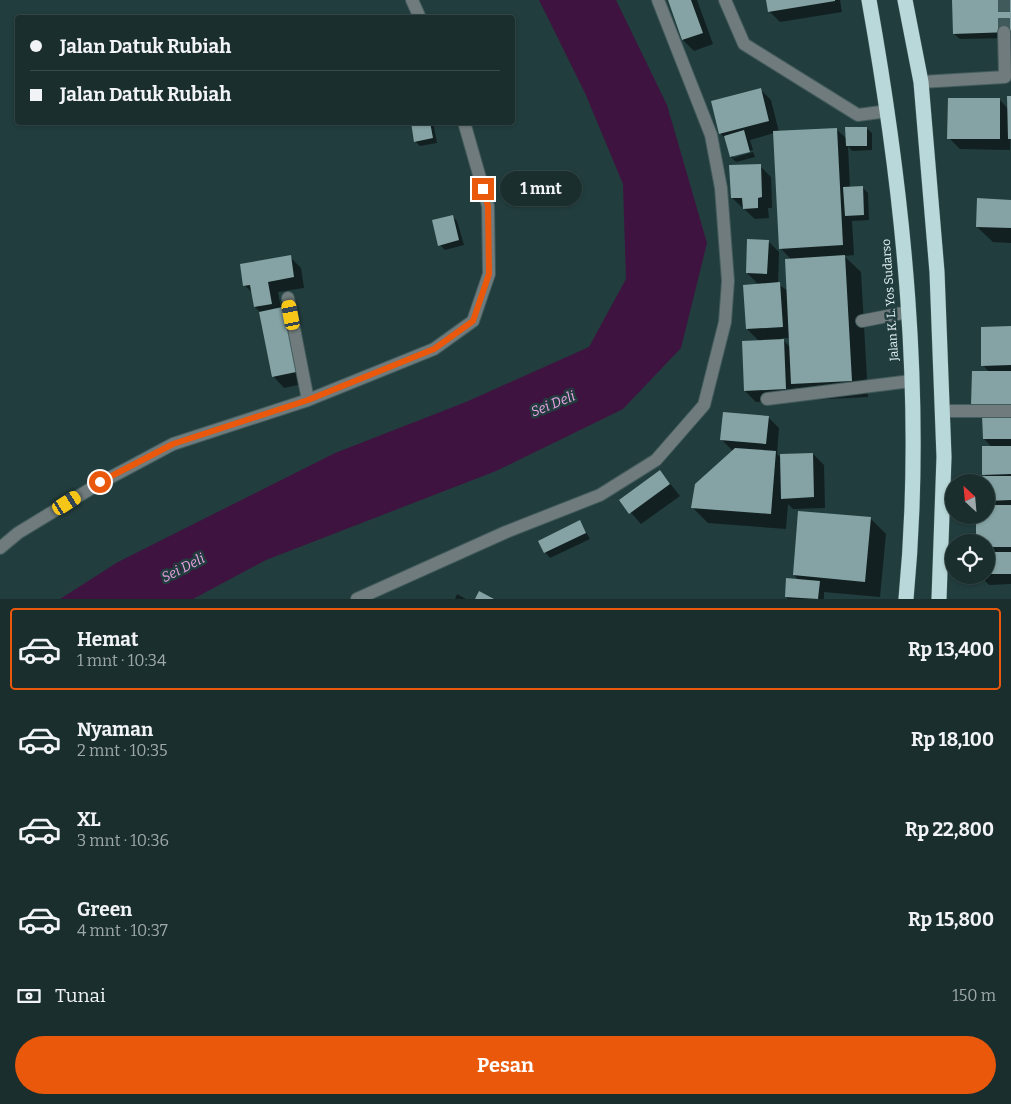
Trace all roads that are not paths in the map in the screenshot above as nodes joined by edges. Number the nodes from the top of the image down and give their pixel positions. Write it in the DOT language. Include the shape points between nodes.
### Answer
graph roads {
  1 [pos="412,0"];
  2 [pos="658,0"];
  3 [pos="725,0"];
  4 [pos="869,0"];
  5 [pos="905,0"];
  6 [pos="419,15"];
  7 [pos="1004,32"];
  8 [pos="921,82"];
  9 [pos="888,111"];
  10 [pos="465,125"];
  11 [pos="288,298"];
  12 [pos="908,312"];
  13 [pos="862,321"];
  14 [pos="911,381"];
  15 [pos="767,399"];
  16 [pos="308,400"];
  17 [pos="943,411"];
  18 [pos="1011,411"];
  19 [pos="0,548"];
  20 [pos="357,599"];
  21 [pos="906,599"];
  22 [pos="940,599"];
  1 -- 6 [label="street"];
  2 -- 20 [label="street" via="710,135 721,188 728,281 725,322 704,405 656,460 600,495 506,532"];
  3 -- 9 [label="street" via="744,44 858,115"];
  4 -- 9 [label="highway, Jalan K. L. Yos Sudarso"];
  5 -- 8 [label="highway"];
  7 -- 8 [label="street" via="1005,77"];
  8 -- 17 [label="highway" via="937,272"];
  9 -- 12 [label="highway, Jalan K. L. Yos Sudarso"];
  10 -- 16 [label="street" via="488,206 489,274 473,321 434,349"];
  11 -- 16 [label="street"];
  12 -- 13 [label="street"];
  12 -- 14 [label="highway, Jalan K. L. Yos Sudarso"];
  14 -- 15 [label="street"];
  14 -- 21 [label="highway, Jalan K. L. Yos Sudarso" via="913,526"];
  16 -- 19 [label="street" via="173,444 100,482 18,533"];
  17 -- 18 [label="street"];
  17 -- 22 [label="highway"];
}
